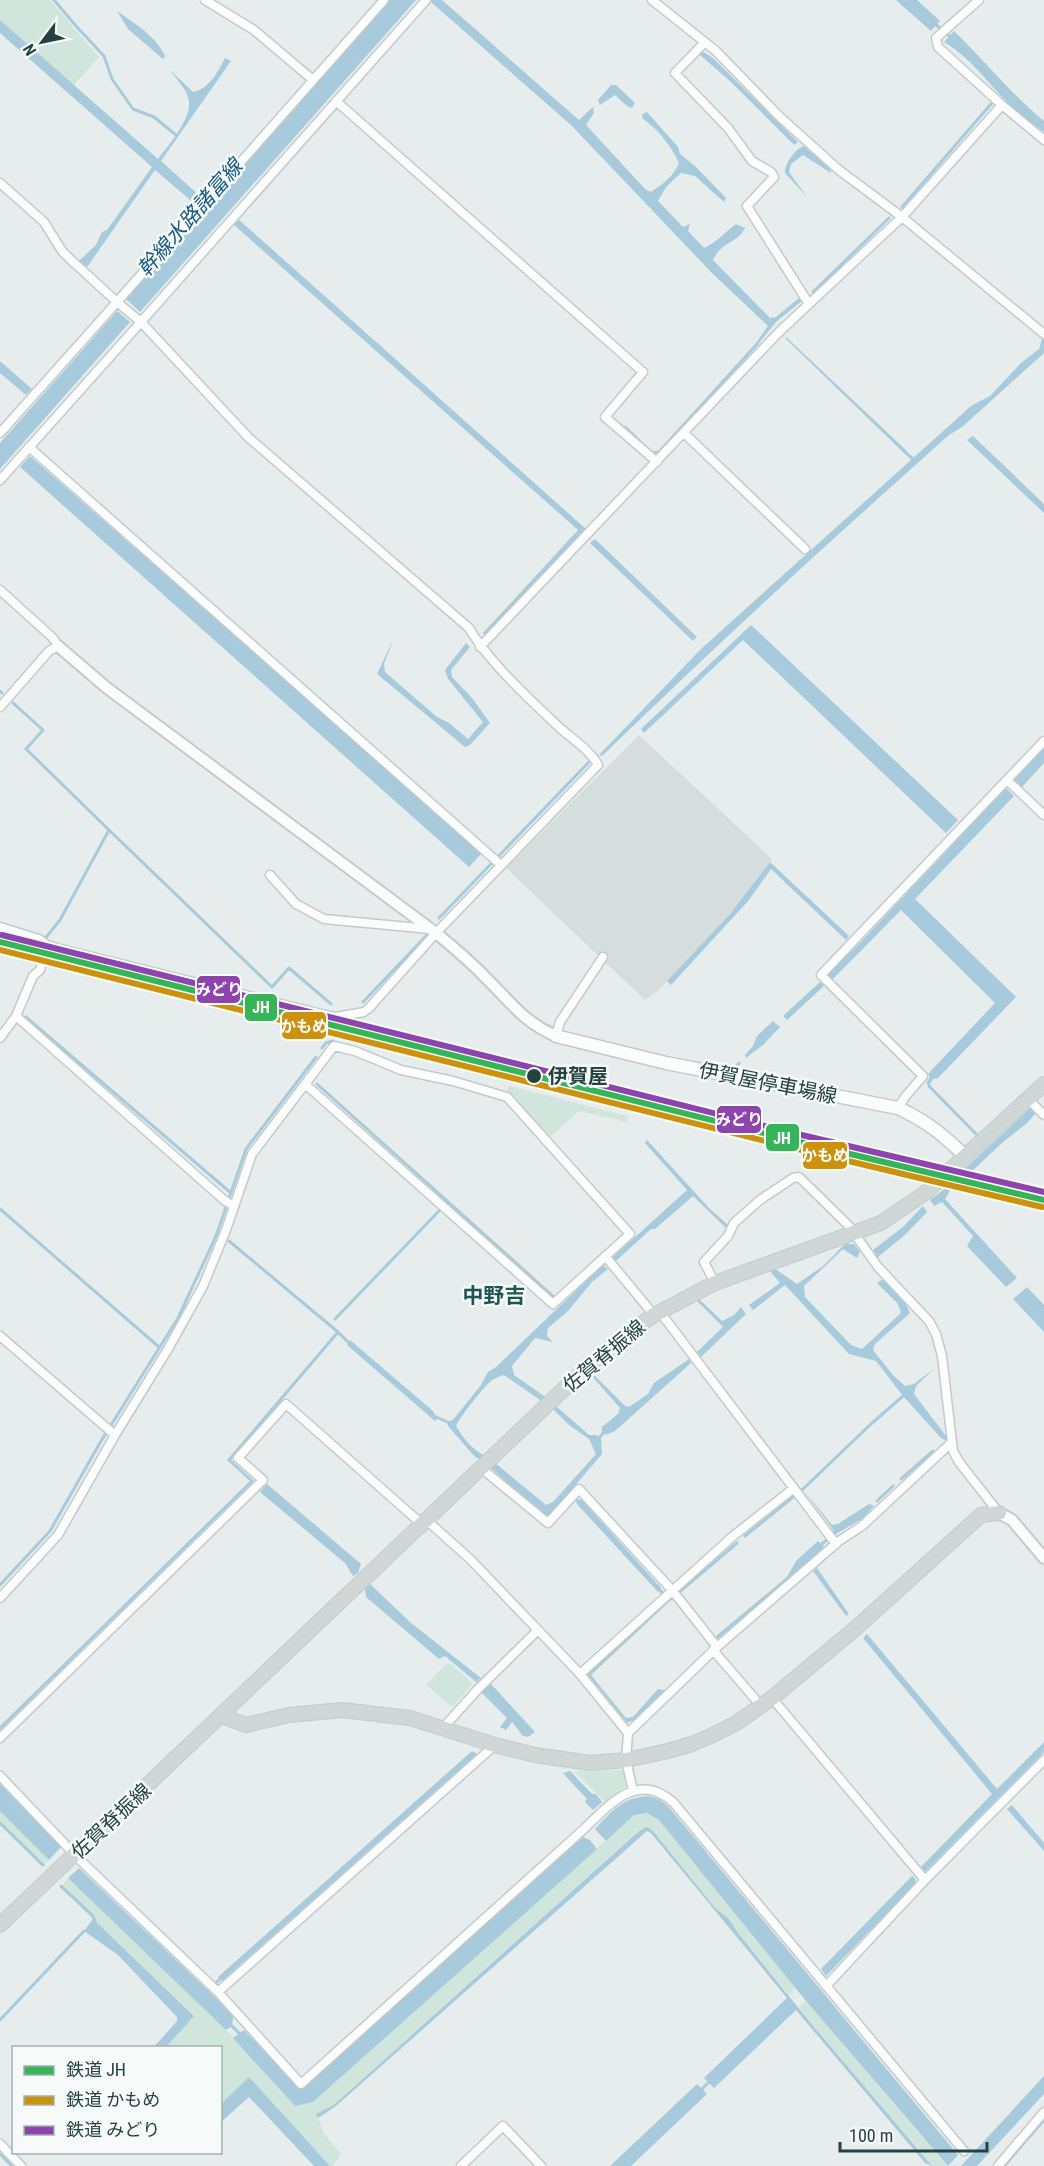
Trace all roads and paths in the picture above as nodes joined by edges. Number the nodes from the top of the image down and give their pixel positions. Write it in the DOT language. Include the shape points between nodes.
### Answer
graph roads {
  1 [pos="205,0"];
  2 [pos="384,0"];
  3 [pos="426,0"];
  4 [pos="652,0"];
  5 [pos="980,0"];
  6 [pos="705,42"];
  7 [pos="313,80"];
  8 [pos="336,101"];
  9 [pos="1002,105"];
  10 [pos="1044,140"];
  11 [pos="0,183"];
  12 [pos="902,217"];
  13 [pos="117,302"];
  14 [pos="809,304"];
  15 [pos="141,322"];
  16 [pos="1044,334"];
  17 [pos="0,433"];
  18 [pos="684,433"];
  19 [pos="29,447"];
  20 [pos="657,462"];
  21 [pos="0,480"];
  22 [pos="805,549"];
  23 [pos="0,590"];
  24 [pos="58,646"];
  25 [pos="480,647"];
  26 [pos="0,707"];
  27 [pos="1044,741"];
  28 [pos="1006,780"];
  29 [pos="1044,815"];
  30 [pos="501,865"];
  31 [pos="270,875"];
  32 [pos="0,927"];
  33 [pos="433,931"];
  34 [pos="47,945"];
  35 [pos="603,957"];
  36 [pos="16,1016"];
  37 [pos="556,1036"];
  38 [pos="0,1038"];
  39 [pos="305,1084"];
  40 [pos="1044,1084"];
  41 [pos="1028,1099"];
  42 [pos="898,1108"];
  43 [pos="1044,1115"];
  44 [pos="965,1156"];
  45 [pos="234,1206"];
  46 [pos="854,1234"];
  47 [pos="606,1258"];
  48 [pos="715,1283"];
  49 [pos="657,1314"];
  50 [pos="0,1336"];
  51 [pos="115,1435"];
  52 [pos="952,1442"];
  53 [pos="481,1468"];
  54 [pos="794,1488"];
  55 [pos="999,1513"];
  56 [pos="423,1522"];
  57 [pos="836,1544"];
  58 [pos="1044,1558"];
  59 [pos="667,1595"];
  60 [pos="0,1598"];
  61 [pos="538,1630"];
  62 [pos="715,1648"];
  63 [pos="580,1674"];
  64 [pos="767,1702"];
  65 [pos="222,1716"];
  66 [pos="443,1728"];
  67 [pos="628,1733"];
  68 [pos="0,1738"];
  69 [pos="495,1745"];
  70 [pos="626,1760"];
  71 [pos="1044,1760"];
  72 [pos="0,1776"];
  73 [pos="633,1791"];
  74 [pos="75,1854"];
  75 [pos="925,1880"];
  76 [pos="0,1925"];
  77 [pos="826,1986"];
  78 [pos="218,1992"];
  79 [pos="1044,2112"];
  80 [pos="0,2144"];
  81 [pos="964,2151"];
  82 [pos="21,2166"];
  83 [pos="461,2166"];
  84 [pos="541,2166"];
  85 [pos="998,2166"];
  1 -- 7 [label="street" via="254,30"];
  2 -- 7 [label="street"];
  3 -- 8 [label="street"];
  4 -- 6 [label="street"];
  5 -- 9 [label="street" via="936,38 938,47"];
  6 -- 12 [label="street" via="839,170"];
  6 -- 14 [label="street" via="675,73 728,128 752,161 774,177 747,206"];
  7 -- 13 [label="street"];
  8 -- 15 [label="street"];
  8 -- 20 [label="street" via="642,372 605,417"];
  9 -- 10 [label="street"];
  9 -- 12 [label="street"];
  11 -- 13 [label="street" via="44,222 70,260"];
  12 -- 14 [label="street"];
  12 -- 16 [label="street"];
  13 -- 15 [label="street"];
  13 -- 17 [label="street"];
  14 -- 18 [label="street"];
  15 -- 19 [label="street"];
  15 -- 25 [label="street" via="248,437 469,628"];
  18 -- 20 [label="street"];
  18 -- 22 [label="street"];
  19 -- 21 [label="street"];
  19 -- 30 [label="street"];
  20 -- 25 [label="street"];
  23 -- 24 [label="street"];
  24 -- 26 [label="street" via="49,651"];
  24 -- 33 [label="street" via="106,688"];
  25 -- 30 [label="street" via="598,765"];
  27 -- 28 [label="street"];
  28 -- 29 [label="street"];
  28 -- 42 [label="street" via="821,975 923,1076"];
  30 -- 33 [label="street"];
  31 -- 33 [label="street" via="296,904 324,919"];
  32 -- 34 [label="street"];
  33 -- 34 [label="street" via="369,1008 336,1017"];
  33 -- 37 [label="street" via="484,975 524,1017"];
  34 -- 36 [label="street" via="40,970 33,976"];
  35 -- 37 [label="street" via="560,1022"];
  36 -- 38 [label="street"];
  36 -- 45 [label="street"];
  37 -- 42 [label="main road, 伊賀屋停車場線" via="677,1065"];
  39 -- 45 [label="street" via="252,1154"];
  39 -- 47 [label="street" via="552,1304"];
  39 -- 47 [label="street" via="334,1046 401,1070 507,1097 630,1234"];
  40 -- 41 [label="main road, 佐賀脊振線"];
  41 -- 43 [label="street"];
  41 -- 44 [label="main road, 佐賀脊振線"];
  42 -- 44 [label="main road, 伊賀屋停車場線" via="924,1120"];
  44 -- 46 [label="main road, 佐賀脊振線" via="907,1206"];
  45 -- 51 [label="street" via="203,1286"];
  46 -- 48 [label="main road, 佐賀脊振線"];
  46 -- 48 [label="street" via="817,1193 799,1177 793,1178 734,1223 728,1236 704,1262"];
  46 -- 52 [label="street" via="936,1334"];
  47 -- 49 [label="street"];
  48 -- 49 [label="main road, 佐賀脊振線"];
  49 -- 53 [label="main road, 佐賀脊振線" via="586,1368"];
  49 -- 54 [label="street" via="695,1357"];
  50 -- 51 [label="street"];
  51 -- 60 [label="street" via="58,1535"];
  52 -- 55 [label="street" via="958,1462"];
  52 -- 57 [label="street" via="862,1526"];
  53 -- 56 [label="main road, 佐賀脊振線"];
  53 -- 59 [label="street" via="548,1523 579,1489"];
  54 -- 57 [label="street"];
  54 -- 59 [label="street"];
  55 -- 58 [label="street" via="1012,1520"];
  55 -- 64 [label="main road" via="981,1515"];
  56 -- 61 [label="street" via="432,1525 470,1560"];
  56 -- 65 [label="main road, 佐賀脊振線"];
  56 -- 68 [label="street" via="286,1404 238,1458 263,1480"];
  57 -- 62 [label="street"];
  59 -- 62 [label="street" via="679,1599"];
  59 -- 63 [label="street"];
  61 -- 63 [label="street"];
  61 -- 66 [label="street"];
  62 -- 64 [label="street"];
  62 -- 67 [label="street"];
  63 -- 67 [label="street"];
  64 -- 70 [label="main road" via="738,1722 692,1744"];
  64 -- 75 [label="street"];
  65 -- 66 [label="main road" via="246,1725 289,1715 342,1710 410,1718"];
  65 -- 74 [label="main road, 佐賀脊振線"];
  66 -- 69 [label="main road"];
  67 -- 70 [label="street"];
  69 -- 70 [label="main road" via="562,1760"];
  69 -- 78 [label="street"];
  70 -- 73 [label="street"];
  71 -- 75 [label="street"];
  72 -- 74 [label="street"];
  73 -- 77 [label="street" via="656,1791 673,1802"];
  73 -- 78 [label="street" via="609,1805 301,2084"];
  74 -- 76 [label="main road, 佐賀脊振線"];
  74 -- 78 [label="street"];
  75 -- 77 [label="street"];
  77 -- 81 [label="street"];
  79 -- 85 [label="street"];
  80 -- 82 [label="street"];
  83 -- 84 [label="street" via="502,2126"];
}
